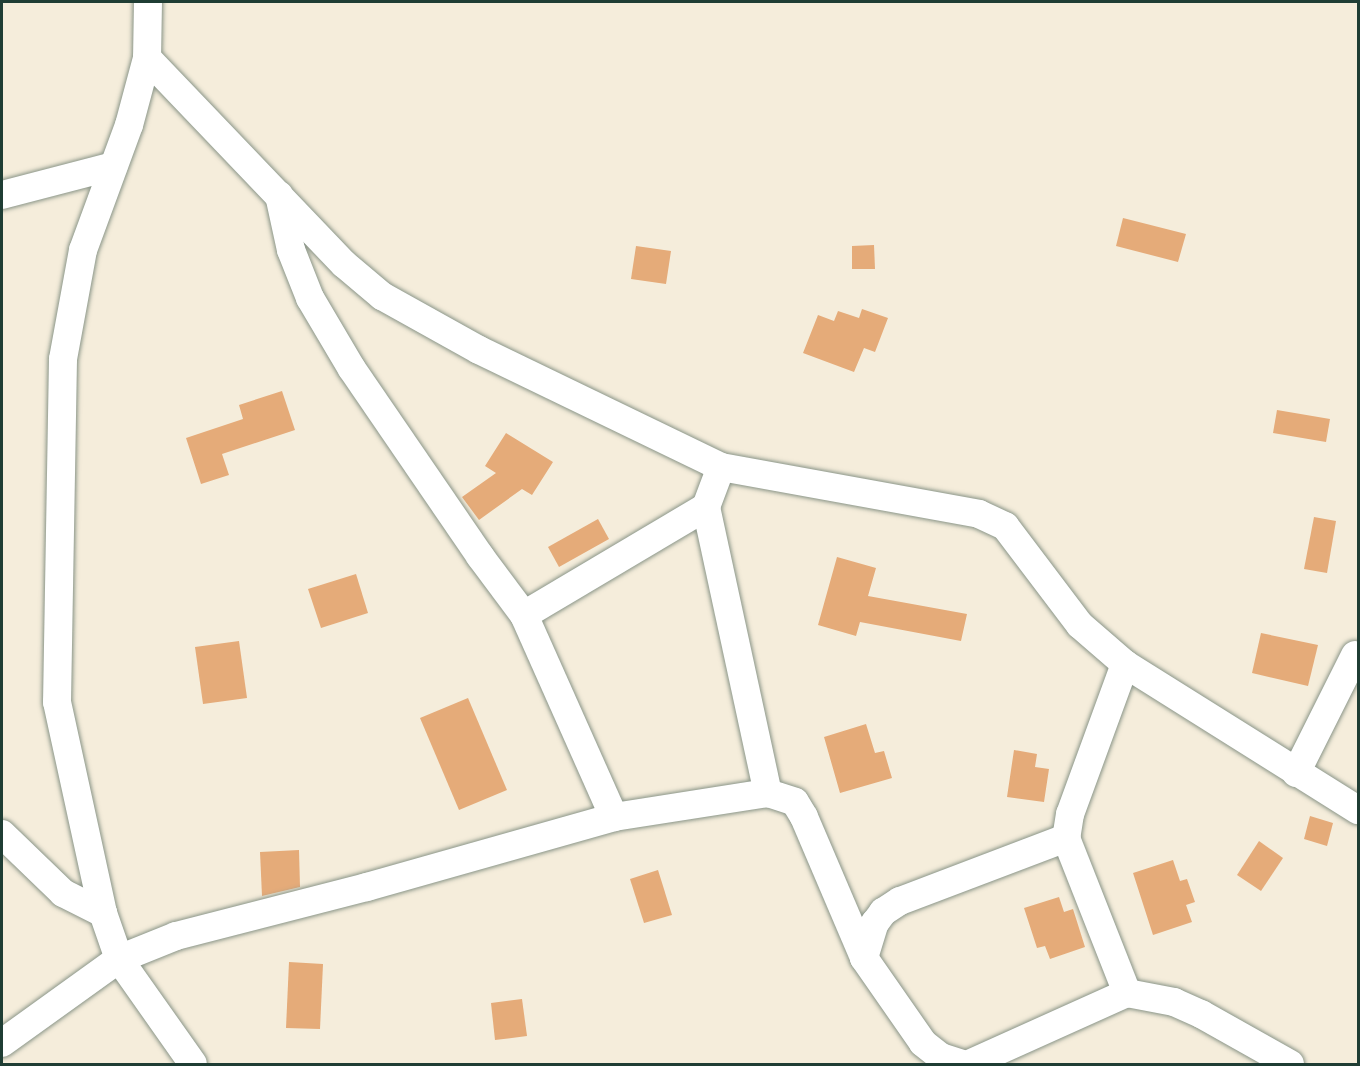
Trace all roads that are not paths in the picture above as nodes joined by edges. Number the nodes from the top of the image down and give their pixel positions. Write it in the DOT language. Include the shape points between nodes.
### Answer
graph roads {
  1 [pos="148,2"];
  2 [pos="147,58"];
  3 [pos="113,166"];
  4 [pos="2,195"];
  5 [pos="279,195"];
  6 [pos="721,467"];
  7 [pos="706,507"];
  8 [pos="524,615"];
  9 [pos="1355,656"];
  10 [pos="1125,664"];
  11 [pos="1296,773"];
  12 [pos="768,793"];
  13 [pos="1359,810"];
  14 [pos="614,817"];
  15 [pos="2,834"];
  16 [pos="1066,838"];
  17 [pos="103,913"];
  18 [pos="864,958"];
  19 [pos="119,959"];
  20 [pos="1126,993"];
  21 [pos="2,1043"];
  22 [pos="193,1065"];
  23 [pos="962,1065"];
  24 [pos="969,1065"];
  25 [pos="1290,1065"];
  1 -- 2 [label="street"];
  2 -- 3 [label="street"];
  2 -- 5 [label="street"];
  3 -- 4 [label="street"];
  3 -- 17 [label="street" via="83,250 63,359 57,702"];
  5 -- 6 [label="street" via="344,264 382,296 478,350"];
  5 -- 8 [label="street" via="291,250 310,298 352,369"];
  6 -- 7 [label="street"];
  6 -- 10 [label="street" via="980,514 1005,526 1080,625"];
  7 -- 8 [label="street"];
  7 -- 12 [label="street"];
  8 -- 14 [label="street"];
  9 -- 11 [label="street"];
  10 -- 11 [label="street"];
  10 -- 16 [label="street" via="1070,814"];
  11 -- 13 [label="street"];
  12 -- 14 [label="street"];
  12 -- 18 [label="street" via="795,802 804,816"];
  14 -- 19 [label="street" via="176,936"];
  15 -- 17 [label="street" via="63,894"];
  16 -- 18 [label="street" via="900,901 875,923"];
  16 -- 20 [label="street"];
  17 -- 19 [label="street"];
  18 -- 23 [label="street" via="923,1043 940,1057"];
  19 -- 21 [label="street"];
  19 -- 22 [label="street"];
  20 -- 24 [label="street"];
  20 -- 25 [label="street" via="1174,1002 1202,1014"];
}
